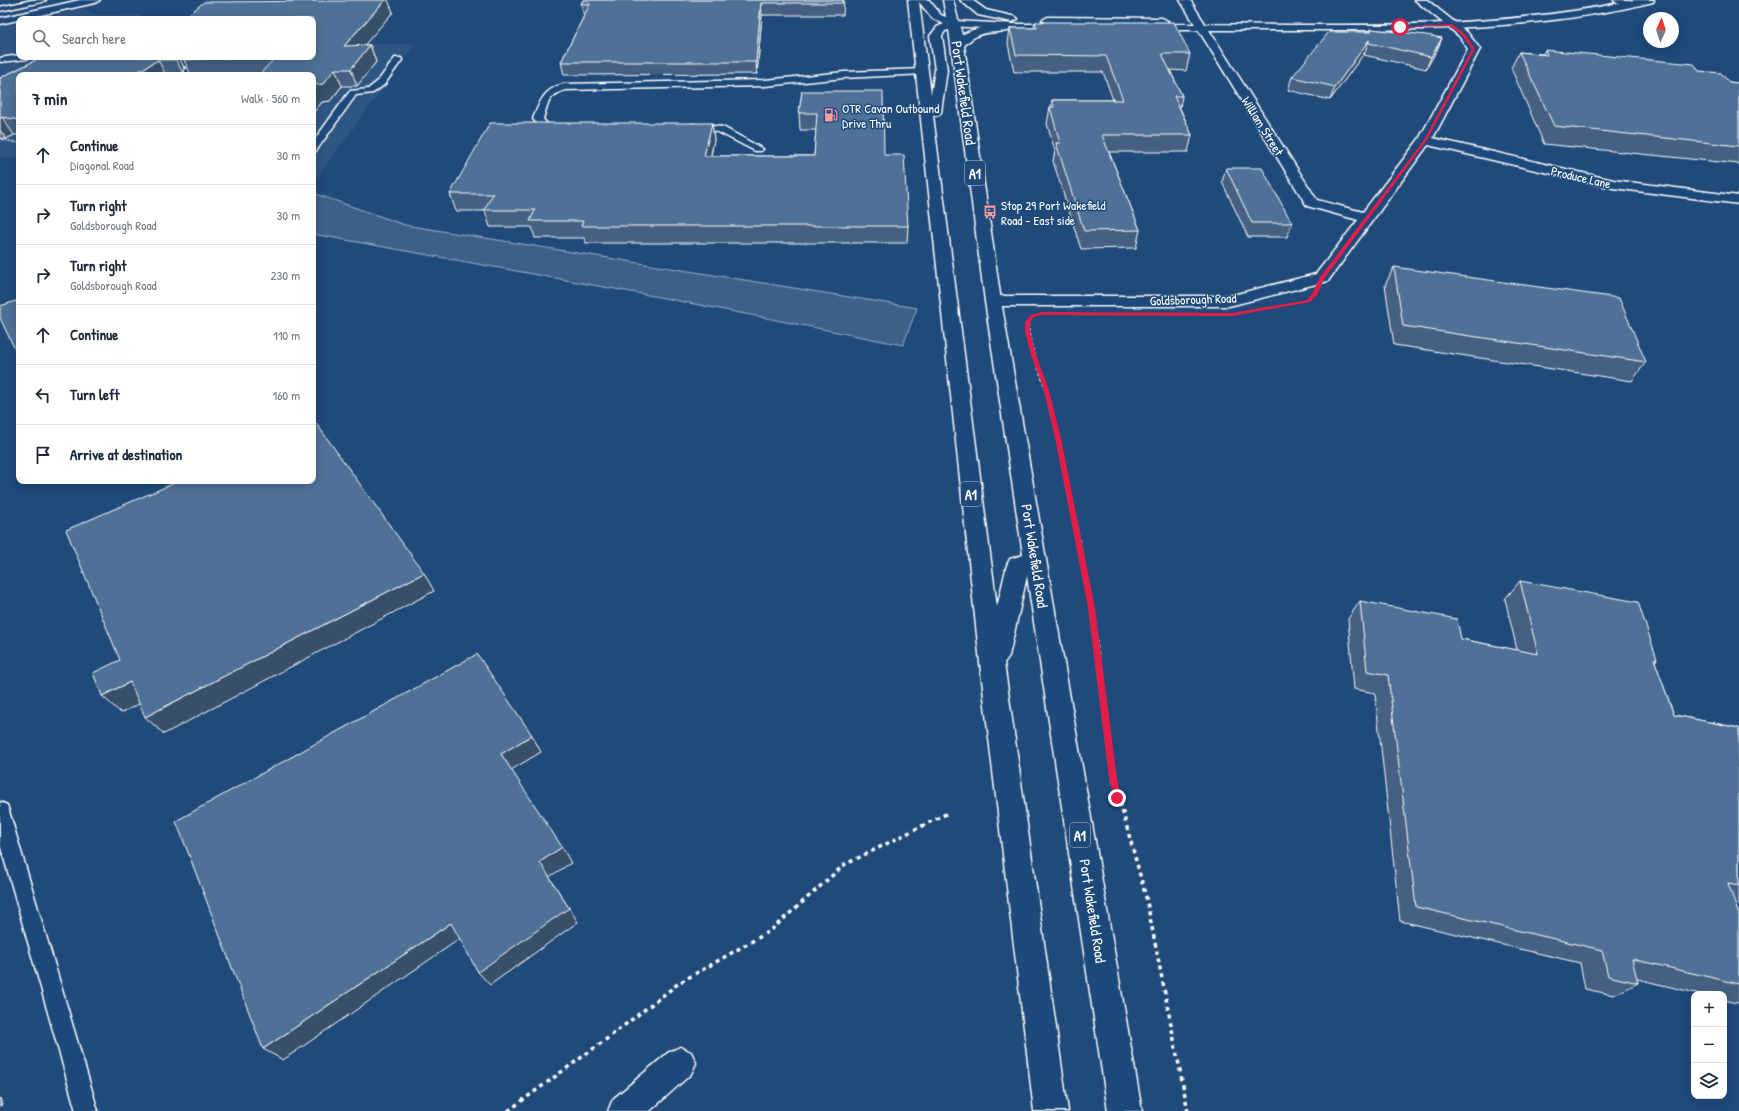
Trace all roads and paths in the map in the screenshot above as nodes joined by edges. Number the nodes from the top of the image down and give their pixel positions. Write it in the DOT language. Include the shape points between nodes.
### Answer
graph roads {
  1 [pos="42,0"];
  2 [pos="95,0"];
  3 [pos="913,0"];
  4 [pos="923,0"];
  5 [pos="948,0"];
  6 [pos="965,0"];
  7 [pos="1185,0"];
  8 [pos="1420,0"];
  9 [pos="1613,0"];
  10 [pos="1619,0"];
  11 [pos="1639,1"];
  12 [pos="0,9"];
  13 [pos="23,16"];
  14 [pos="16,17"];
  15 [pos="0,21"];
  16 [pos="1012,23"];
  17 [pos="1447,23"];
  18 [pos="954,24"];
  19 [pos="1199,24"];
  20 [pos="958,45"];
  21 [pos="16,58"];
  22 [pos="0,60"];
  23 [pos="166,60"];
  24 [pos="398,60"];
  25 [pos="189,72"];
  26 [pos="922,72"];
  27 [pos="685,127"];
  28 [pos="566,128"];
  29 [pos="930,133"];
  30 [pos="0,140"];
  31 [pos="1425,140"];
  32 [pos="16,143"];
  33 [pos="316,145"];
  34 [pos="758,149"];
  35 [pos="1739,200"];
  36 [pos="1368,218"];
  37 [pos="993,301"];
  38 [pos="1032,316"];
  39 [pos="1036,560"];
  40 [pos="993,672"];
  41 [pos="0,811"];
  42 [pos="948,813"];
  43 [pos="680,1063"];
  44 [pos="87,1111"];
  45 [pos="508,1111"];
  46 [pos="625,1111"];
  47 [pos="1051,1111"];
  48 [pos="1125,1111"];
  49 [pos="1188,1111"];
  1 -- 12 [label="lane"];
  2 -- 13 [label="main road"];
  3 -- 26 [label="main road, A1"];
  4 -- 18 [label="main road" via="937,17"];
  5 -- 18 [label="main road, Port Wakefield Road / A1"];
  6 -- 16 [label="main road" via="982,13"];
  7 -- 19 [label="main road, William Street"];
  8 -- 17 [label="main road"];
  9 -- 17 [label="main road"];
  10 -- 11 [label="main road"];
  11 -- 17 [label="main road" via="1602,10 1525,20"];
  14 -- 15 [label="main road"];
  16 -- 18 [label="main road"];
  16 -- 19 [label="main road"];
  16 -- 20 [label="main road" via="964,37"];
  17 -- 19 [label="main road" via="1357,27"];
  17 -- 31 [label="main road, Goldsborough Road" via="1463,34 1474,49"];
  18 -- 20 [label="main road, Port Wakefield Road / A1"];
  18 -- 29 [label="main road" via="941,29 936,36 941,70"];
  19 -- 36 [label="main road, William Street" via="1312,203"];
  20 -- 37 [label="main road, Port Wakefield Road / A1"];
  21 -- 22 [label="lane"];
  23 -- 25 [label="lane" via="185,63 190,66"];
  24 -- 33 [label="lane" via="381,83 370,91 353,93"];
  26 -- 28 [label="lane" via="844,75 765,83 564,87 546,96 538,119 544,127"];
  26 -- 29 [label="main road, A1"];
  27 -- 34 [label="lane" via="720,129"];
  29 -- 40 [label="main road, A1"];
  30 -- 32 [label="path"];
  31 -- 35 [label="main road, Produce Lane" via="1613,184"];
  31 -- 36 [label="main road, Goldsborough Road"];
  36 -- 37 [label="main road, Goldsborough Road" via="1322,278 1229,301"];
  37 -- 39 [label="main road, Port Wakefield Road / A1"];
  38 -- 49 [label="path" via="1028,322 1028,332 1058,438 1092,608 1113,778 1146,897"];
  39 -- 40 [label="main road" via="1018,565"];
  39 -- 48 [label="main road, Port Wakefield Road / A1"];
  40 -- 47 [label="main road, A1"];
  41 -- 44 [label="lane"];
  42 -- 45 [label="path" via="844,865 770,931 679,983"];
  43 -- 46 [label="main road"];
}
